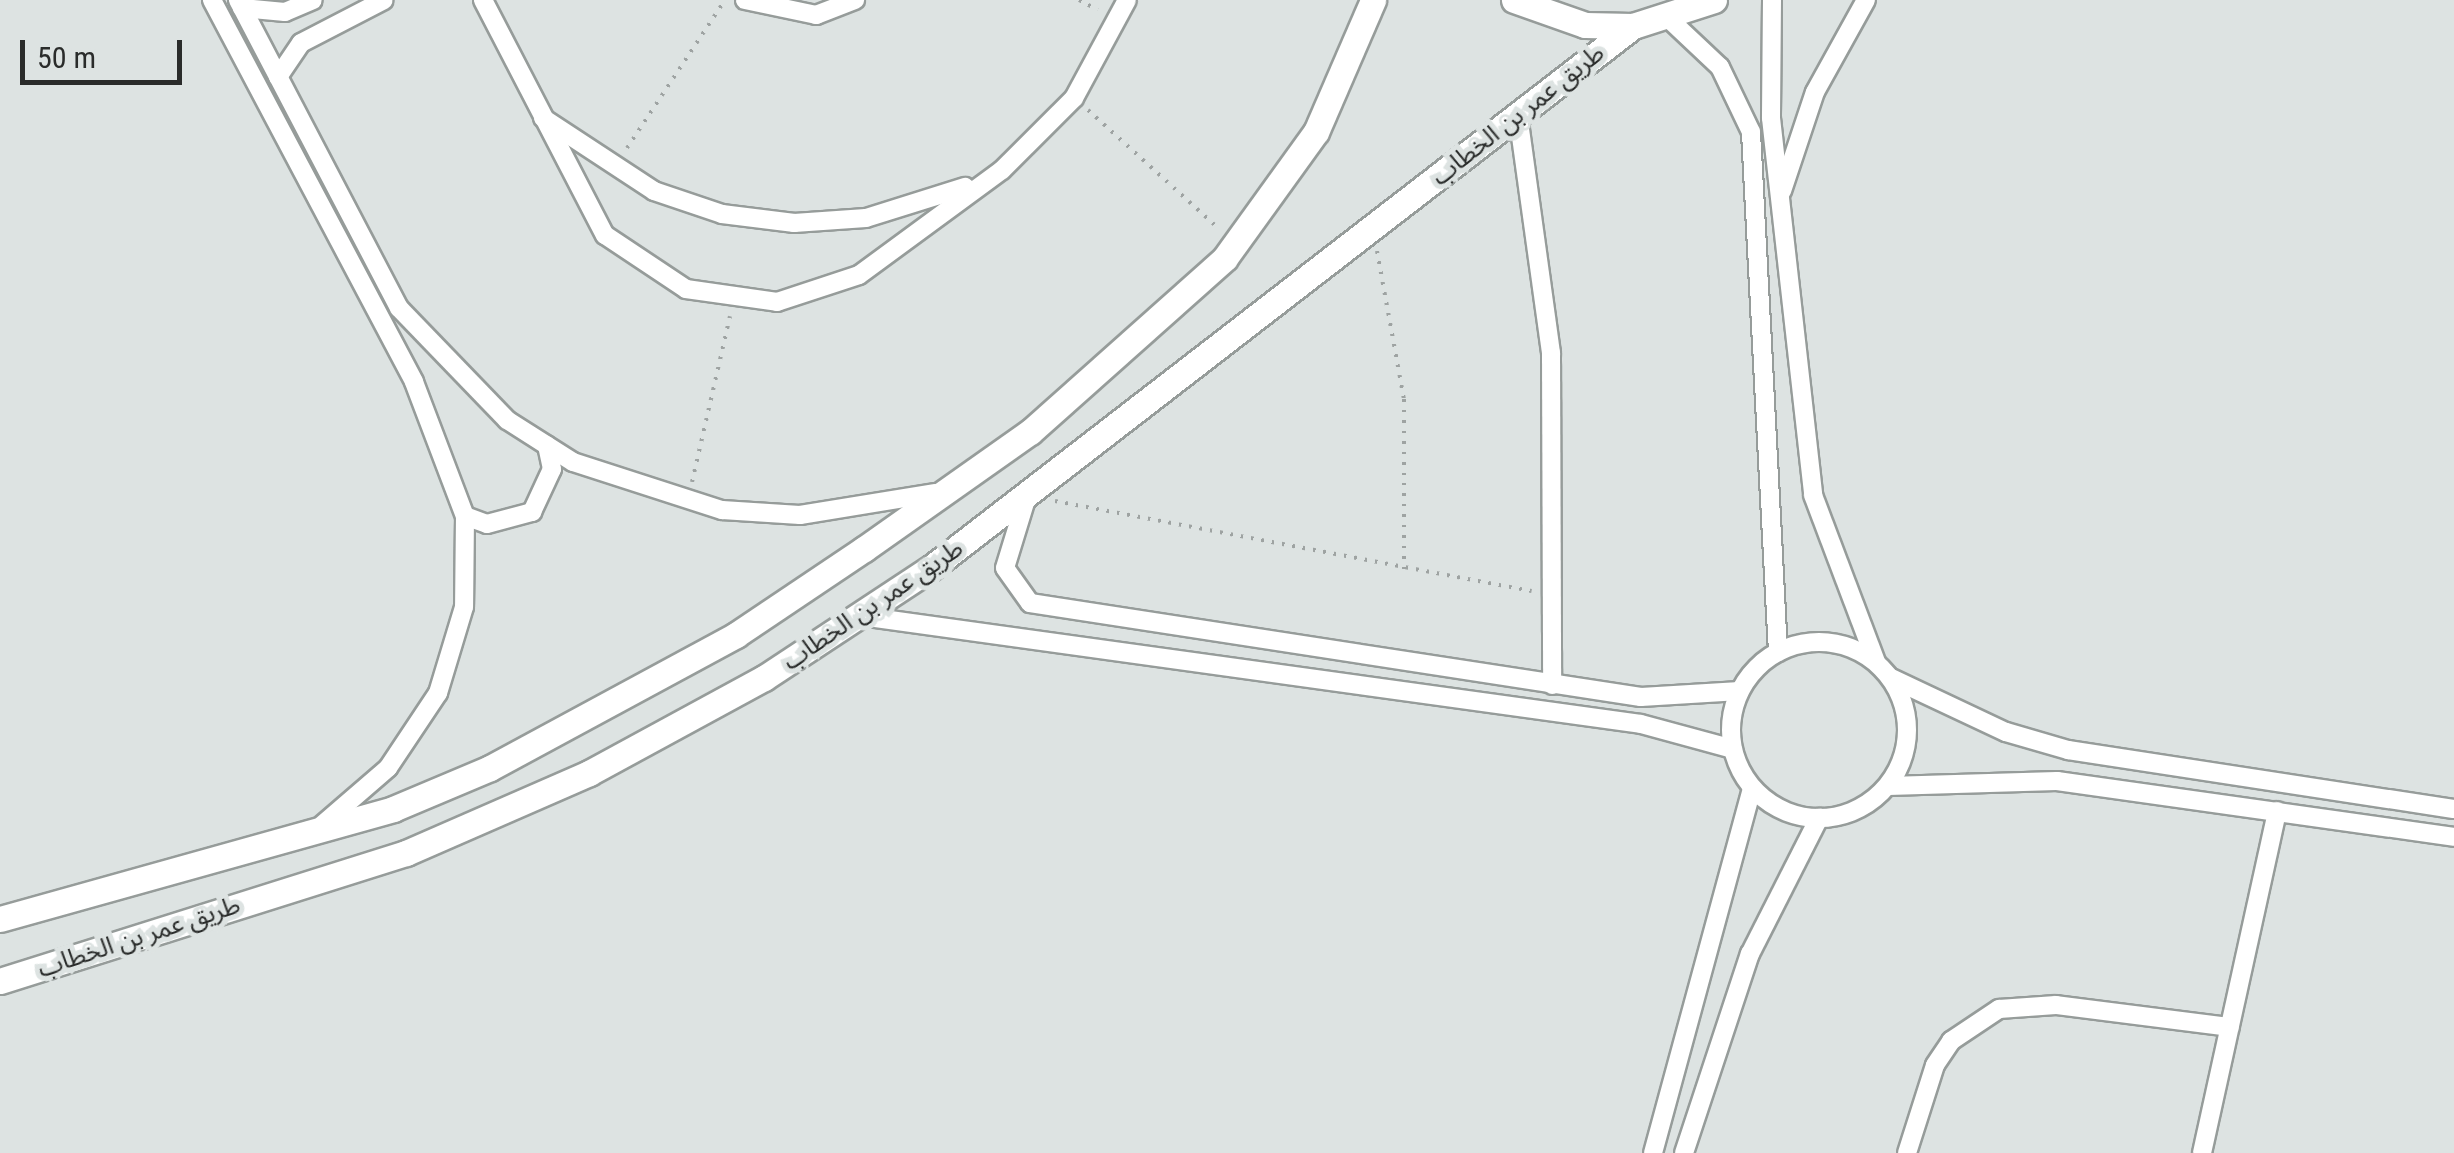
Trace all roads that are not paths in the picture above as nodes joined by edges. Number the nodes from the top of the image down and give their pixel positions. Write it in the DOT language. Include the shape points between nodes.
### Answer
graph roads {
  1 [pos="212,0"];
  2 [pos="313,0"];
  3 [pos="384,0"];
  4 [pos="483,0"];
  5 [pos="744,0"];
  6 [pos="855,0"];
  7 [pos="1127,0"];
  8 [pos="1373,0"];
  9 [pos="1514,0"];
  10 [pos="1714,0"];
  11 [pos="1772,0"];
  12 [pos="1866,0"];
  13 [pos="240,4"];
  14 [pos="1668,19"];
  15 [pos="1633,26"];
  16 [pos="278,77"];
  17 [pos="536,111"];
  18 [pos="1518,114"];
  19 [pos="1002,170"];
  20 [pos="1780,196"];
  21 [pos="547,446"];
  22 [pos="954,488"];
  23 [pos="1027,495"];
  24 [pos="465,516"];
  25 [pos="861,616"];
  26 [pos="1778,652"];
  27 [pos="1876,662"];
  28 [pos="1891,678"];
  29 [pos="1552,685"];
  30 [pos="1740,691"];
  31 [pos="1732,748"];
  32 [pos="1888,786"];
  33 [pos="1752,788"];
  34 [pos="2454,809"];
  35 [pos="2277,812"];
  36 [pos="1819,818"];
  37 [pos="314,832"];
  38 [pos="2454,838"];
  39 [pos="0,919"];
  40 [pos="0,981"];
  41 [pos="2230,1027"];
  42 [pos="1654,1153"];
  43 [pos="1684,1153"];
  44 [pos="1908,1153"];
  45 [pos="2202,1153"];
  1 -- 24 [label="street" via="414,382"];
  2 -- 13 [label="street" via="285,12"];
  3 -- 16 [label="street" via="301,43"];
  4 -- 17 [label="street"];
  5 -- 6 [label="street" via="816,16"];
  7 -- 19 [label="street" via="1074,98"];
  8 -- 22 [label="street, طريق عمر بن الخطاب" via="1316,132 1237,244 1111,365"];
  9 -- 15 [label="street" via="1586,25"];
  10 -- 14 [label="street"];
  11 -- 20 [label="street"];
  12 -- 20 [label="street" via="1815,92"];
  13 -- 16 [label="street"];
  14 -- 15 [label="street"];
  14 -- 26 [label="street" via="1720,66 1752,132"];
  15 -- 18 [label="street, طريق عمر بن الخطاب"];
  16 -- 21 [label="street" via="399,308 448,368"];
  17 -- 19 [label="street" via="613,169 722,214 794,223 866,218"];
  17 -- 19 [label="street" via="605,234 642,267 733,301 777,302 859,276"];
  18 -- 23 [label="street, طريق عمر بن الخطاب"];
  18 -- 29 [label="street" via="1551,353"];
  20 -- 27 [label="street" via="1814,495"];
  21 -- 22 [label="street" via="687,502 800,515"];
  21 -- 24 [label="street" via="552,469 532,512 488,524"];
  22 -- 37 [label="street, طريق عمر بن الخطاب" via="736,635 606,708 490,768"];
  23 -- 25 [label="street, طريق عمر بن الخطاب"];
  23 -- 29 [label="street" via="1005,568 1030,603"];
  24 -- 37 [label="street" via="464,607 438,693 388,768"];
  25 -- 31 [label="street" via="1641,724"];
  25 -- 40 [label="street, طريق عمر بن الخطاب" via="678,728 498,815"];
  26 -- 27 [label="street" via="1829,642"];
  26 -- 30 [label="street"];
  27 -- 28 [label="street"];
  28 -- 32 [label="street" via="1908,732"];
  28 -- 34 [label="street" via="2006,732 2068,750"];
  29 -- 30 [label="street" via="1666,700"];
  30 -- 31 [label="street"];
  31 -- 33 [label="street"];
  32 -- 35 [label="street" via="2057,781"];
  32 -- 36 [label="street" via="1857,810"];
  33 -- 36 [label="street" via="1782,811"];
  33 -- 42 [label="street"];
  35 -- 38 [label="street"];
  35 -- 41 [label="street"];
  36 -- 43 [label="street" via="1750,954"];
  37 -- 39 [label="street, طريق عمر بن الخطاب"];
  41 -- 44 [label="street" via="2056,1005 1999,1009 1962,1032 1935,1065"];
  41 -- 45 [label="street"];
}
